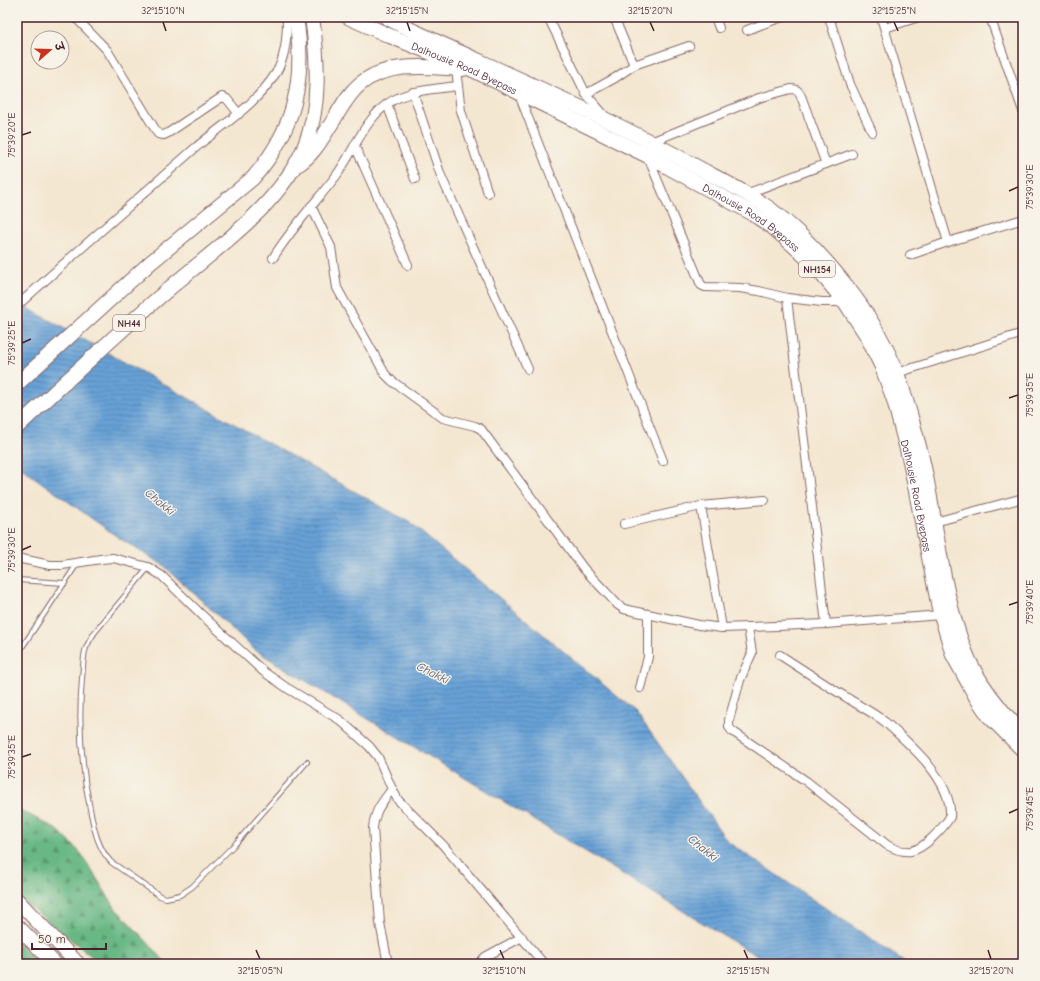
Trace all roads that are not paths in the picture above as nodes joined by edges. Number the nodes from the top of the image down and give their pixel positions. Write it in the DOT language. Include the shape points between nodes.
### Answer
graph roads {
  1 [pos="74,17"];
  2 [pos="287,17"];
  3 [pos="296,17"];
  4 [pos="312,17"];
  5 [pos="348,17"];
  6 [pos="386,17"];
  7 [pos="548,17"];
  8 [pos="614,17"];
  9 [pos="715,17"];
  10 [pos="782,17"];
  11 [pos="829,17"];
  12 [pos="881,17"];
  13 [pos="919,17"];
  14 [pos="990,17"];
  15 [pos="719,28"];
  16 [pos="885,28"];
  17 [pos="747,30"];
  18 [pos="689,46"];
  19 [pos="634,65"];
  20 [pos="456,69"];
  21 [pos="473,70"];
  22 [pos="458,86"];
  23 [pos="413,92"];
  24 [pos="517,92"];
  25 [pos="586,94"];
  26 [pos="387,104"];
  27 [pos="1023,111"];
  28 [pos="239,114"];
  29 [pos="611,122"];
  30 [pos="872,132"];
  31 [pos="652,142"];
  32 [pos="355,146"];
  33 [pos="852,154"];
  34 [pos="648,156"];
  35 [pos="826,164"];
  36 [pos="294,168"];
  37 [pos="415,179"];
  38 [pos="488,193"];
  39 [pos="746,194"];
  40 [pos="311,206"];
  41 [pos="1023,219"];
  42 [pos="948,242"];
  43 [pos="910,255"];
  44 [pos="273,258"];
  45 [pos="408,265"];
  46 [pos="788,298"];
  47 [pos="845,302"];
  48 [pos="17,306"];
  49 [pos="1023,334"];
  50 [pos="528,369"];
  51 [pos="897,373"];
  52 [pos="17,384"];
  53 [pos="17,427"];
  54 [pos="663,461"];
  55 [pos="1023,498"];
  56 [pos="765,500"];
  57 [pos="701,506"];
  58 [pos="935,522"];
  59 [pos="624,524"];
  60 [pos="17,558"];
  61 [pos="79,562"];
  62 [pos="148,567"];
  63 [pos="17,580"];
  64 [pos="65,582"];
  65 [pos="648,615"];
  66 [pos="941,615"];
  67 [pos="826,624"];
  68 [pos="748,627"];
  69 [pos="722,628"];
  70 [pos="17,654"];
  71 [pos="780,655"];
  72 [pos="640,688"];
  73 [pos="1023,733"];
  74 [pos="1023,750"];
  75 [pos="307,762"];
  76 [pos="392,789"];
  77 [pos="17,900"];
  78 [pos="17,926"];
  79 [pos="522,937"];
  80 [pos="54,964"];
  81 [pos="78,964"];
  82 [pos="388,964"];
  83 [pos="479,964"];
  84 [pos="544,964"];
  1 -- 28 [label="street" via="107,50 158,134 168,133 222,97 228,99"];
  2 -- 28 [label="street" via="283,56 276,72 262,91"];
  3 -- 52 [label="highway, NH44" via="299,48 295,97 285,131 266,163 253,178 150,263"];
  4 -- 36 [label="highway, NH44" via="316,54 315,98 309,135"];
  5 -- 21 [label="highway, Dalhousie Road Byepass / NH154"];
  6 -- 29 [label="highway, NH154"];
  7 -- 25 [label="street"];
  8 -- 19 [label="street"];
  9 -- 15 [label="street"];
  10 -- 17 [label="street"];
  11 -- 30 [label="street" via="850,84"];
  12 -- 16 [label="street"];
  13 -- 16 [label="street"];
  14 -- 27 [label="street"];
  16 -- 42 [label="street"];
  18 -- 19 [label="street"];
  19 -- 25 [label="street"];
  20 -- 21 [label="highway"];
  20 -- 22 [label="street"];
  20 -- 36 [label="highway" via="399,68 372,76 350,94 320,142"];
  21 -- 24 [label="highway, Dalhousie Road Byepass / NH154"];
  22 -- 23 [label="street"];
  22 -- 38 [label="street" via="461,110"];
  23 -- 26 [label="street"];
  23 -- 50 [label="street" via="441,176"];
  24 -- 34 [label="highway, Dalhousie Road Byepass / NH154"];
  24 -- 54 [label="street"];
  25 -- 29 [label="street"];
  26 -- 32 [label="street" via="371,120"];
  26 -- 37 [label="street"];
  28 -- 48 [label="street" via="204,141"];
  29 -- 31 [label="highway, NH154"];
  31 -- 35 [label="street" via="759,98 795,89 801,96"];
  31 -- 39 [label="highway, NH154"];
  32 -- 40 [label="street"];
  32 -- 45 [label="street"];
  33 -- 35 [label="street"];
  34 -- 46 [label="street" via="701,285 740,288"];
  34 -- 47 [label="highway, Dalhousie Road Byepass / NH154" via="771,226 814,265"];
  35 -- 39 [label="street"];
  36 -- 53 [label="highway, NH44" via="246,224 165,292"];
  39 -- 51 [label="highway, NH154" via="770,209 791,227 834,272 855,297 877,332"];
  40 -- 44 [label="street"];
  40 -- 65 [label="street" via="330,247 337,288 385,374 443,418 475,426 481,430 592,578 618,605"];
  41 -- 42 [label="street"];
  42 -- 43 [label="street"];
  46 -- 47 [label="street"];
  46 -- 67 [label="street"];
  47 -- 66 [label="highway, Dalhousie Road Byepass / NH154" via="867,336 894,400 910,461"];
  49 -- 51 [label="street"];
  51 -- 58 [label="highway, NH154" via="921,455"];
  55 -- 58 [label="street"];
  56 -- 57 [label="street"];
  57 -- 59 [label="street"];
  57 -- 69 [label="street"];
  58 -- 73 [label="highway, NH154" via="956,627 966,653 987,691"];
  60 -- 61 [label="street" via="50,565"];
  61 -- 62 [label="street" via="113,558"];
  61 -- 64 [label="lane"];
  62 -- 75 [label="lane" via="95,632 85,652 80,703 81,755 94,832 105,856 160,896 166,898 180,895 192,887 236,843"];
  62 -- 76 [label="street" via="162,576 264,672 340,720 369,746 378,757"];
  63 -- 64 [label="lane"];
  64 -- 70 [label="lane"];
  65 -- 69 [label="street" via="699,626"];
  65 -- 72 [label="street" via="648,657"];
  66 -- 67 [label="street"];
  66 -- 74 [label="highway, Dalhousie Road Byepass / NH154" via="953,655 976,697 989,716"];
  67 -- 68 [label="street"];
  68 -- 69 [label="street"];
  68 -- 71 [label="street" via="752,652 740,680 729,720 732,731 806,781 887,845 906,851 921,847 950,817 950,806 933,769 884,722"];
  76 -- 79 [label="street" via="398,800 443,845"];
  76 -- 82 [label="street" via="377,810 373,828 380,924"];
  77 -- 81 [label="highway"];
  78 -- 80 [label="highway"];
  79 -- 83 [label="street" via="484,957"];
  79 -- 84 [label="street"];
}
